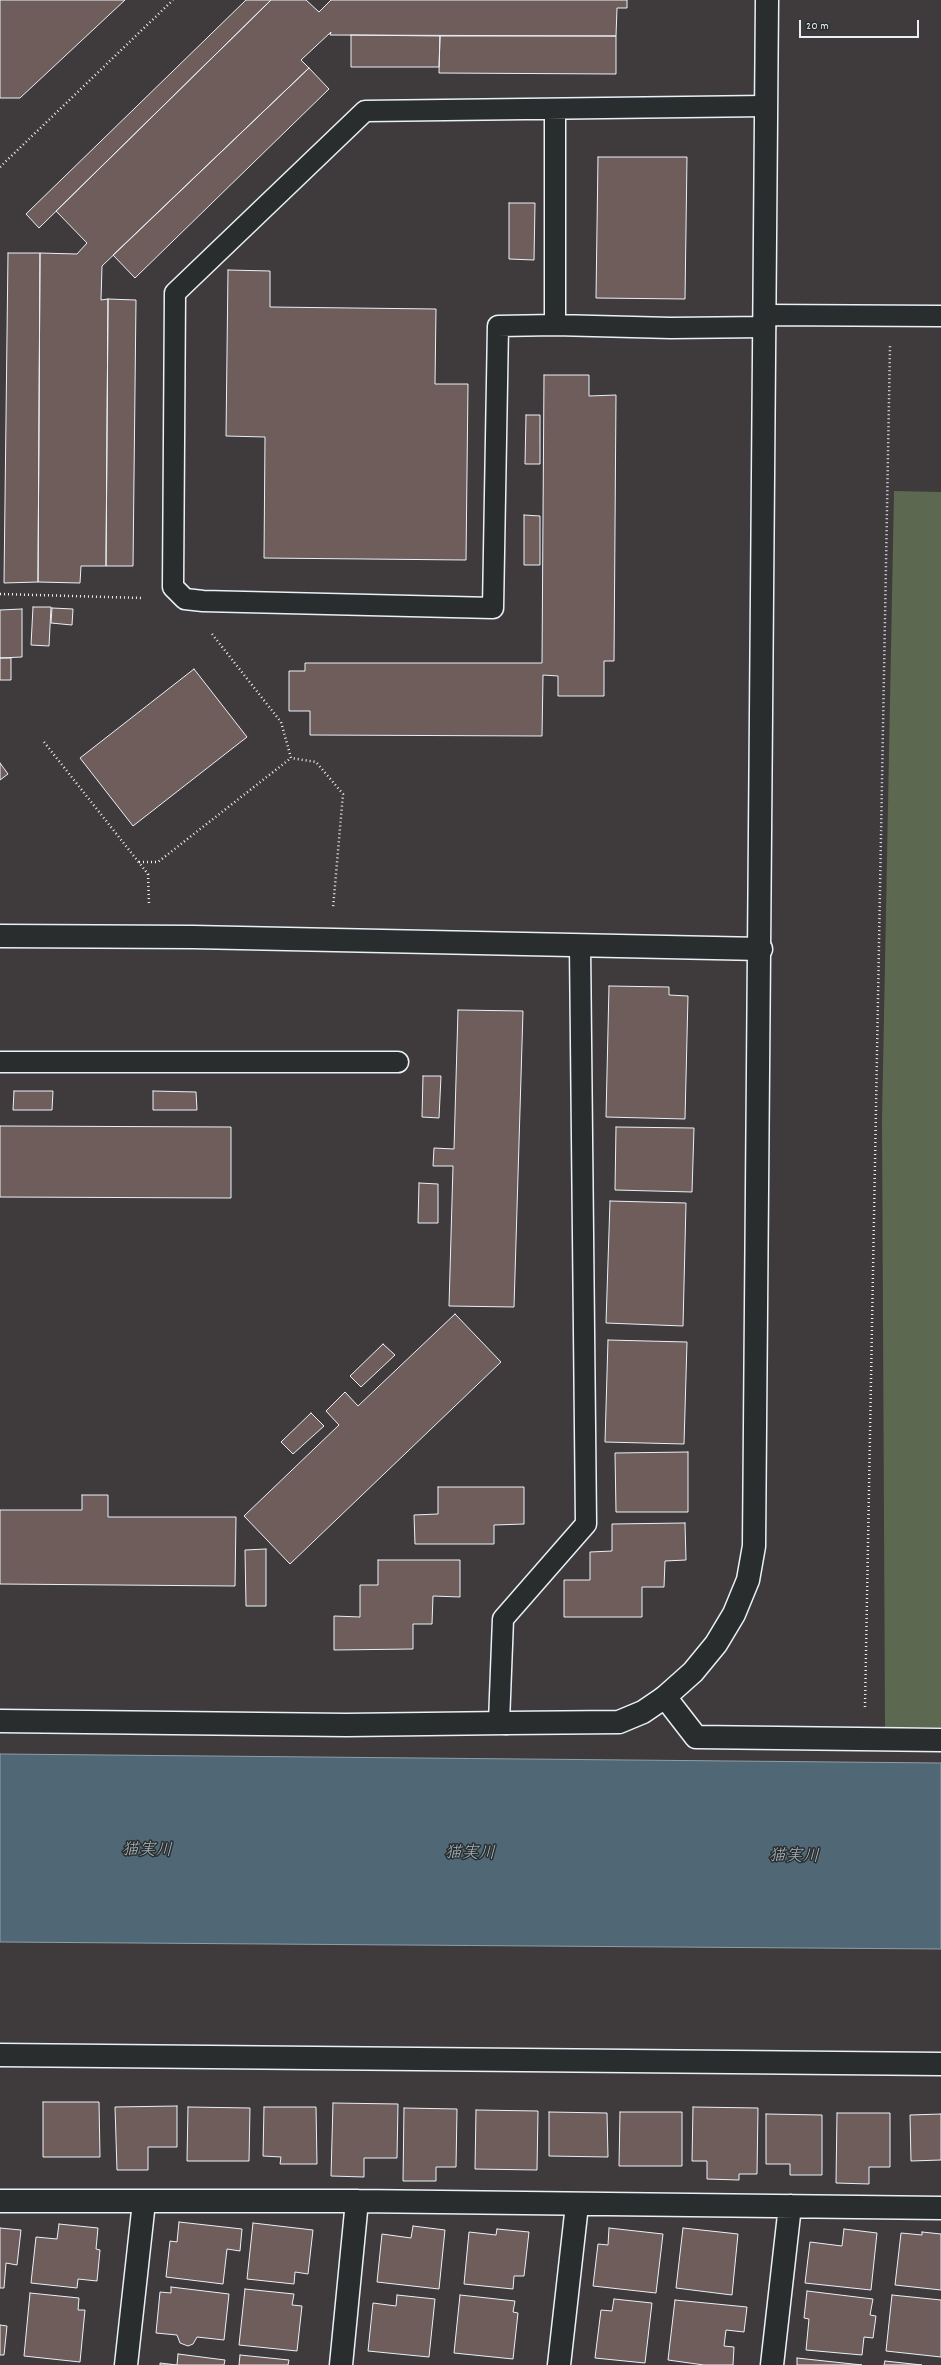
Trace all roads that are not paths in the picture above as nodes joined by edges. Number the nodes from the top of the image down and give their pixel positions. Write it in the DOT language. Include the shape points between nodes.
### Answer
graph roads {
  1 [pos="767,0"];
  2 [pos="765,106"];
  3 [pos="555,108"];
  4 [pos="941,316"];
  5 [pos="765,321"];
  6 [pos="555,325"];
  7 [pos="0,936"];
  8 [pos="580,945"];
  9 [pos="761,949"];
  10 [pos="0,1062"];
  11 [pos="398,1062"];
  12 [pos="665,1697"];
  13 [pos="0,1721"];
  14 [pos="502,1723"];
  15 [pos="941,1740"];
  16 [pos="0,2055"];
  17 [pos="941,2064"];
  18 [pos="0,2201"];
  19 [pos="357,2201"];
  20 [pos="144,2202"];
  21 [pos="577,2205"];
  22 [pos="790,2206"];
  23 [pos="941,2208"];
  24 [pos="126,2365"];
  25 [pos="341,2365"];
  26 [pos="558,2365"];
  27 [pos="772,2365"];
  1 -- 2 [label="street"];
  2 -- 3 [label="lane"];
  2 -- 5 [label="street"];
  3 -- 6 [label="lane"];
  3 -- 6 [label="lane" via="365,111 175,293 173,587 185,599 493,608 498,326"];
  4 -- 5 [label="lane"];
  5 -- 6 [label="lane" via="671,328"];
  5 -- 9 [label="street"];
  7 -- 8 [label="street"];
  8 -- 9 [label="street"];
  8 -- 14 [label="lane" via="586,1524 503,1619"];
  9 -- 12 [label="street" via="754,1546 748,1580 734,1614 716,1644 693,1672"];
  10 -- 11 [label="lane"];
  12 -- 14 [label="street" via="643,1712 618,1722"];
  12 -- 15 [label="street" via="696,1737"];
  13 -- 14 [label="street" via="346,1725"];
  16 -- 17 [label="street"];
  18 -- 20 [label="street"];
  19 -- 20 [label="street"];
  19 -- 21 [label="street"];
  19 -- 25 [label="street"];
  20 -- 24 [label="street"];
  21 -- 22 [label="street"];
  21 -- 26 [label="street"];
  22 -- 23 [label="street"];
  22 -- 27 [label="street"];
}
